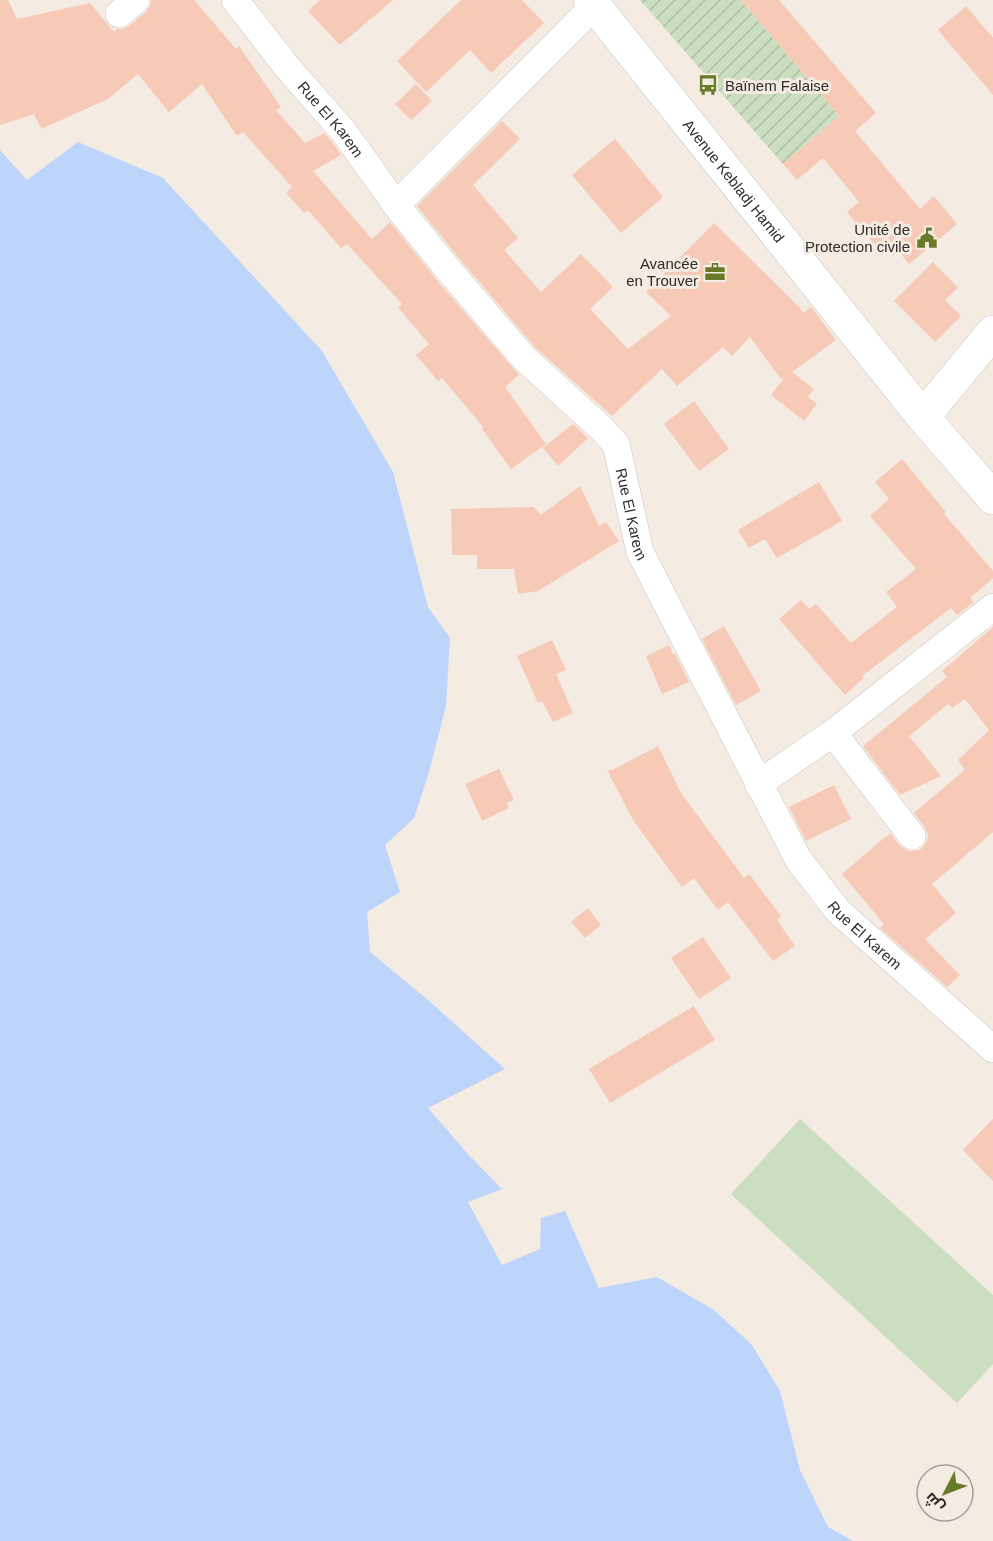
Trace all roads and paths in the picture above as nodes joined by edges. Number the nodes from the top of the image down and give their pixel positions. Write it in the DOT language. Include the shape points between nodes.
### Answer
graph roads {
  1 [pos="235,0"];
  2 [pos="593,3"];
  3 [pos="396,205"];
  4 [pos="993,332"];
  5 [pos="923,417"];
  6 [pos="993,498"];
  7 [pos="993,607"];
  8 [pos="833,733"];
  9 [pos="758,784"];
  10 [pos="912,836"];
  11 [pos="993,1049"];
  1 -- 3 [label="street, Rue El Karem" via="344,132"];
  2 -- 3 [label="street"];
  2 -- 5 [label="main road, Avenue Kebladj Hamid"];
  3 -- 9 [label="street, Rue El Karem" via="524,358 615,444 640,552"];
  4 -- 5 [label="main road"];
  5 -- 6 [label="main road, Avenue Kebladj Hamid"];
  7 -- 8 [label="street"];
  8 -- 9 [label="street"];
  8 -- 10 [label="street"];
  9 -- 11 [label="street, Rue El Karem" via="798,859 838,911"];
}
